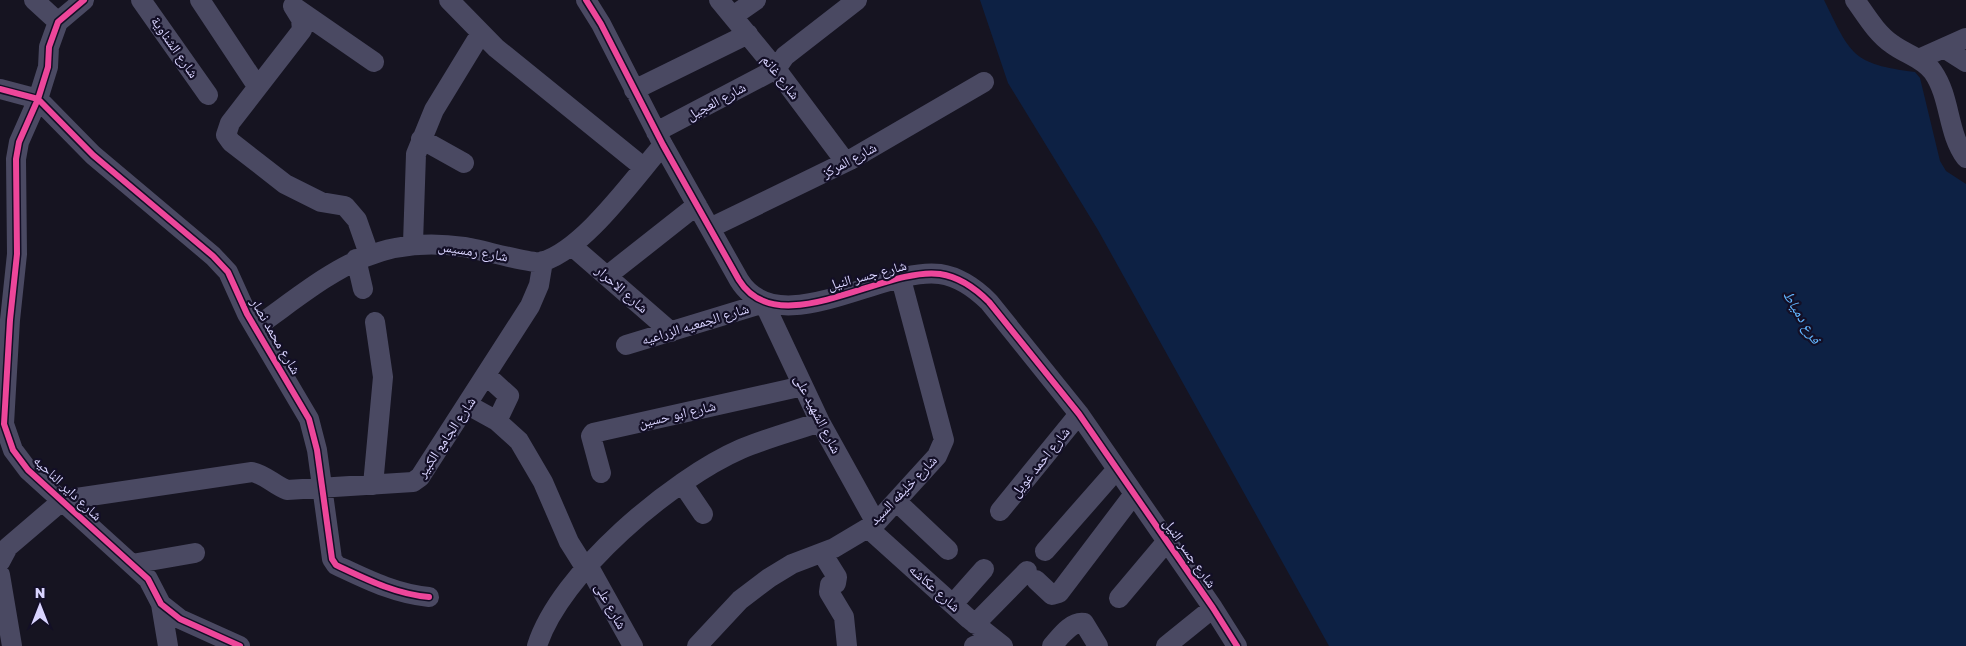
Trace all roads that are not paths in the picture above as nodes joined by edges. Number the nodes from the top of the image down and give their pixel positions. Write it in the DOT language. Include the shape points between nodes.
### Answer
graph roads {
  1 [pos="34,0"];
  2 [pos="84,0"];
  3 [pos="141,0"];
  4 [pos="200,0"];
  5 [pos="449,0"];
  6 [pos="586,0"];
  7 [pos="718,0"];
  8 [pos="756,0"];
  9 [pos="858,0"];
  10 [pos="1855,0"];
  11 [pos="291,3"];
  12 [pos="733,16"];
  13 [pos="58,22"];
  14 [pos="482,33"];
  15 [pos="748,34"];
  16 [pos="1966,38"];
  17 [pos="1944,48"];
  18 [pos="1919,59"];
  19 [pos="374,62"];
  20 [pos="1966,62"];
  21 [pos="776,69"];
  22 [pos="984,82"];
  23 [pos="257,86"];
  24 [pos="0,89"];
  25 [pos="634,90"];
  26 [pos="208,95"];
  27 [pos="38,99"];
  28 [pos="421,139"];
  29 [pos="660,139"];
  30 [pos="840,156"];
  31 [pos="1966,158"];
  32 [pos="464,163"];
  33 [pos="643,167"];
  34 [pos="697,205"];
  35 [pos="710,228"];
  36 [pos="413,243"];
  37 [pos="572,246"];
  38 [pos="362,257"];
  39 [pos="543,261"];
  40 [pos="607,276"];
  41 [pos="901,279"];
  42 [pos="362,289"];
  43 [pos="764,303"];
  44 [pos="376,322"];
  45 [pos="256,327"];
  46 [pos="671,332"];
  47 [pos="626,346"];
  48 [pos="4,364"];
  49 [pos="487,376"];
  50 [pos="803,386"];
  51 [pos="468,405"];
  52 [pos="1079,414"];
  53 [pos="497,421"];
  54 [pos="820,422"];
  55 [pos="1117,469"];
  56 [pos="601,473"];
  57 [pos="682,483"];
  58 [pos="373,485"];
  59 [pos="322,486"];
  60 [pos="1134,494"];
  61 [pos="63,500"];
  62 [pos="896,501"];
  63 [pos="1000,511"];
  64 [pos="703,514"];
  65 [pos="872,525"];
  66 [pos="1167,541"];
  67 [pos="948,550"];
  68 [pos="1045,551"];
  69 [pos="195,553"];
  70 [pos="822,553"];
  71 [pos="0,562"];
  72 [pos="132,564"];
  73 [pos="587,568"];
  74 [pos="984,569"];
  75 [pos="0,575"];
  76 [pos="429,597"];
  77 [pos="1119,598"];
  78 [pos="161,604"];
  79 [pos="953,604"];
  80 [pos="1213,608"];
  81 [pos="975,624"];
  82 [pos="998,642"];
  83 [pos="12,646"];
  84 [pos="168,646"];
  85 [pos="240,646"];
  86 [pos="537,646"];
  87 [pos="633,646"];
  88 [pos="697,646"];
  89 [pos="847,646"];
  90 [pos="974,646"];
  91 [pos="1052,646"];
  92 [pos="1098,646"];
  93 [pos="1166,646"];
  94 [pos="1237,646"];
  1 -- 13 [label="street"];
  2 -- 13 [label="street, شارع داير الناحيه"];
  3 -- 26 [label="street, شارع الشناوية"];
  4 -- 23 [label="street"];
  5 -- 14 [label="street"];
  6 -- 25 [label="street"];
  7 -- 12 [label="street, شارع غانم"];
  8 -- 12 [label="street"];
  9 -- 21 [label="street" via="785,56"];
  10 -- 18 [label="street" via="1880,33"];
  11 -- 19 [label="street"];
  11 -- 23 [label="street" via="302,19 302,30"];
  12 -- 15 [label="street, شارع غانم"];
  13 -- 27 [label="street, شارع داير الناحيه"];
  14 -- 28 [label="street" via="434,110"];
  14 -- 33 [label="street" via="496,48"];
  15 -- 21 [label="street, شارع غانم"];
  15 -- 25 [label="street"];
  16 -- 17 [label="street"];
  17 -- 18 [label="street"];
  17 -- 20 [label="street"];
  18 -- 31 [label="street" via="1932,71 1942,88 1956,137"];
  21 -- 29 [label="street, شارع العجيل"];
  21 -- 30 [label="street, شارع غانم"];
  22 -- 35 [label="street, شارع المركز" via="850,160"];
  23 -- 38 [label="street" via="230,123 227,138 285,184 321,202 345,206 357,220"];
  24 -- 27 [label="street"];
  25 -- 29 [label="street"];
  27 -- 45 [label="street, شارع محمد نصار" via="94,155 213,256 228,272"];
  27 -- 48 [label="street, شارع داير الناحيه" via="19,142 16,159 17,254"];
  28 -- 32 [label="street"];
  28 -- 36 [label="street" via="414,180"];
  29 -- 33 [label="street"];
  29 -- 34 [label="street"];
  33 -- 37 [label="street"];
  34 -- 35 [label="street"];
  34 -- 40 [label="street"];
  35 -- 43 [label="street" via="749,294"];
  36 -- 38 [label="street, شارع رمسيس"];
  36 -- 39 [label="street, شارع رمسيس" via="446,244 492,251 534,263"];
  37 -- 39 [label="street"];
  37 -- 40 [label="street, شارع الاحرار"];
  38 -- 42 [label="street"];
  38 -- 45 [label="street, شارع رمسيس"];
  39 -- 49 [label="street, شارع الجامع الكبير" via="536,296"];
  40 -- 46 [label="street, شارع الاحرار"];
  41 -- 43 [label="street, شارع جسر النيل" via="827,299 791,305"];
  41 -- 52 [label="street, شارع جسر النيل" via="920,274 940,274 975,288"];
  41 -- 62 [label="street, شارع خليفه السيد" via="944,440 937,456"];
  43 -- 46 [label="street, شارع الجمعيه الزراعيه"];
  43 -- 50 [label="street, شارع الشهيد على"];
  44 -- 58 [label="street" via="384,377"];
  45 -- 59 [label="street, شارع محمد نصار" via="309,419"];
  46 -- 47 [label="street, شارع الجمعيه الزراعيه"];
  48 -- 61 [label="street, شارع داير الناحيه" via="7,438 28,470"];
  49 -- 51 [label="street, شارع الجامع الكبير"];
  49 -- 53 [label="street" via="509,396"];
  50 -- 54 [label="street, شارع الشهيد على"];
  50 -- 56 [label="street, شارع ابو حسين" via="593,433 591,436"];
  51 -- 53 [label="street, شارع على"];
  51 -- 58 [label="street, شارع الجامع الكبير" via="417,480 407,484"];
  52 -- 55 [label="street, شارع جسر النيل"];
  52 -- 63 [label="street, شارع احمد غويل"];
  53 -- 73 [label="street, شارع على" via="519,441 543,482 562,528"];
  54 -- 57 [label="street" via="741,449"];
  54 -- 65 [label="street, شارع الشهيد على"];
  55 -- 60 [label="street, شارع جسر النيل"];
  55 -- 68 [label="street"];
  57 -- 64 [label="street"];
  57 -- 73 [label="street" via="629,524"];
  58 -- 59 [label="street, شارع الجامع الكبير"];
  59 -- 61 [label="street, شارع الجامع الكبير" via="287,490 252,472"];
  59 -- 76 [label="street, شارع محمد نصار" via="332,558 336,565 392,590"];
  60 -- 66 [label="street, شارع جسر النيل"];
  60 -- 81 [label="street" via="1059,593 1052,595 1031,576"];
  61 -- 71 [label="street" via="8,547"];
  61 -- 72 [label="street, شارع داير الناحيه"];
  62 -- 65 [label="street, شارع خليفه السيد"];
  62 -- 67 [label="street"];
  65 -- 70 [label="street, شارع خليفه السيد"];
  65 -- 79 [label="street, شارع عكاشه"];
  66 -- 77 [label="street"];
  66 -- 80 [label="street, شارع جسر النيل"];
  69 -- 72 [label="street"];
  70 -- 88 [label="street, شارع خليفه السيد" via="792,564 769,578 740,600"];
  70 -- 89 [label="street" via="837,577 829,589 844,617"];
  72 -- 78 [label="street, شارع داير الناحيه" via="148,579"];
  73 -- 86 [label="street" via="565,594 542,631"];
  73 -- 87 [label="street, شارع على"];
  74 -- 79 [label="street"];
  75 -- 83 [label="street"];
  78 -- 84 [label="street"];
  78 -- 85 [label="street, شارع داير الناحيه" via="180,619"];
  79 -- 81 [label="street, شارع عكاشه"];
  80 -- 93 [label="street"];
  80 -- 94 [label="street, شارع جسر النيل"];
  81 -- 82 [label="street, شارع عكاشه"];
  82 -- 90 [label="street"];
  91 -- 92 [label="street" via="1080,622 1084,623"];
}
